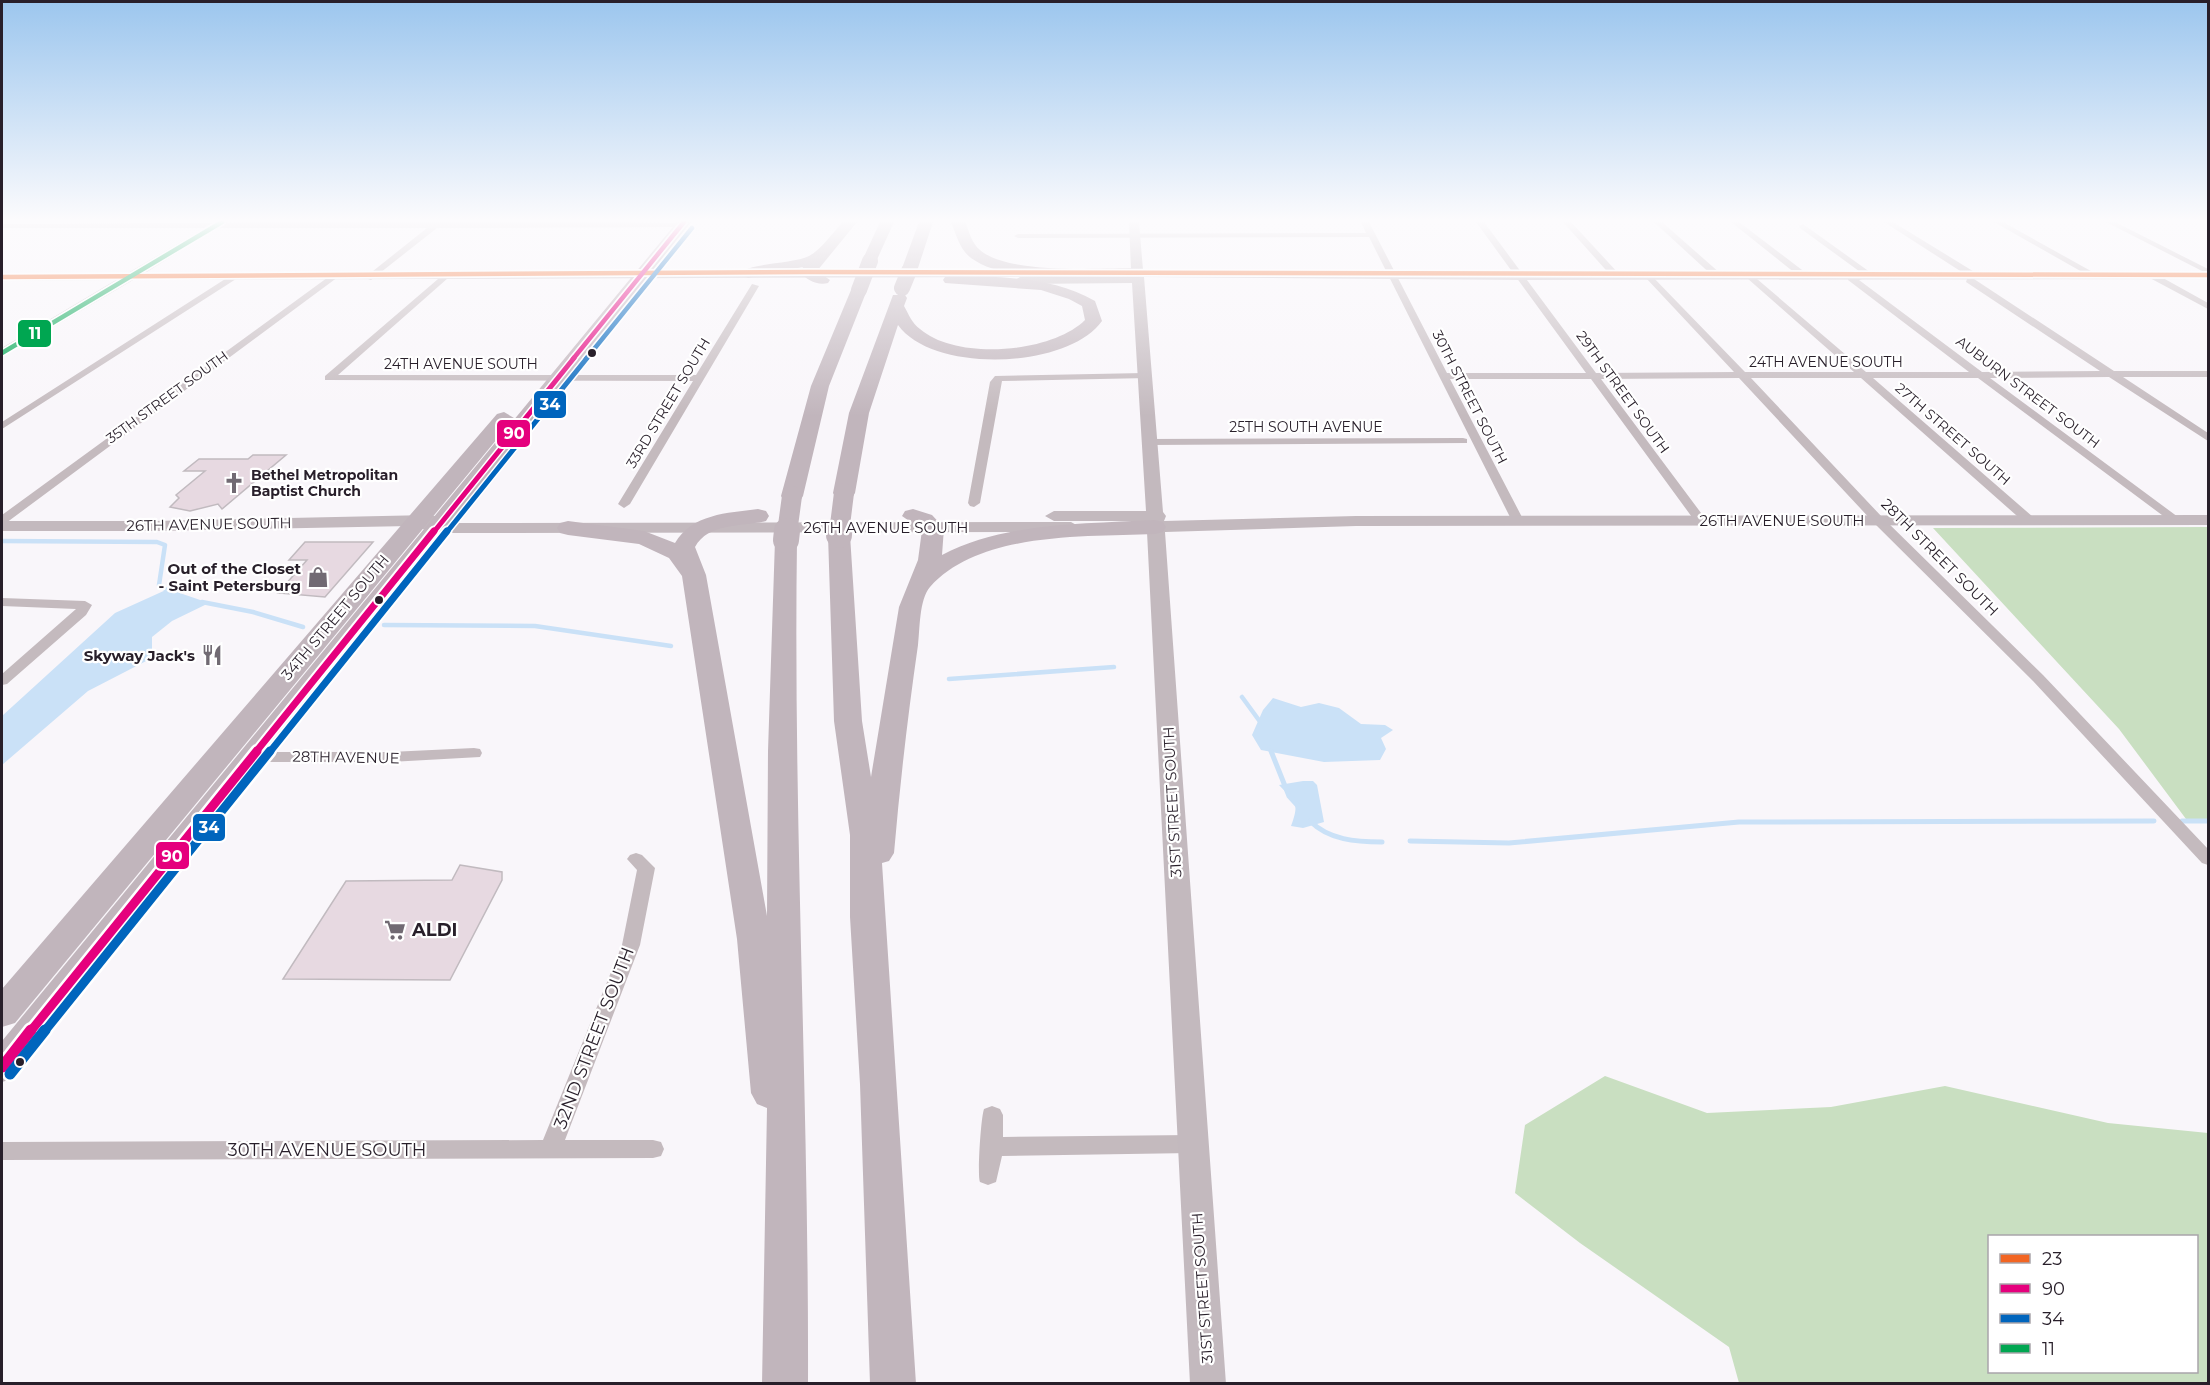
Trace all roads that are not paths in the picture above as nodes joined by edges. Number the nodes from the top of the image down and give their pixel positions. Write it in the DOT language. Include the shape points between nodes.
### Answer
graph roads {
  1 [pos="114,287"];
  2 [pos="218,287"];
  3 [pos="321,287"];
  4 [pos="433,287"];
  5 [pos="624,287"];
  6 [pos="748,287"];
  7 [pos="860,287"];
  8 [pos="903,287"];
  9 [pos="1037,287"];
  10 [pos="1140,287"];
  11 [pos="1398,287"];
  12 [pos="1529,287"];
  13 [pos="1659,287"];
  14 [pos="1762,287"];
  15 [pos="1862,287"];
  16 [pos="1980,287"];
  17 [pos="2172,287"];
  18 [pos="899,297"];
  19 [pos="2208,306"];
  20 [pos="2,353"];
  21 [pos="2208,374"];
  22 [pos="1144,375"];
  23 [pos="1743,375"];
  24 [pos="1863,375"];
  25 [pos="1980,375"];
  26 [pos="2113,375"];
  27 [pos="1444,376"];
  28 [pos="1595,376"];
  29 [pos="549,378"];
  30 [pos="701,378"];
  31 [pos="2,426"];
  32 [pos="2208,438"];
  33 [pos="1463,441"];
  34 [pos="1149,442"];
  35 [pos="974,503"];
  36 [pos="624,504"];
  37 [pos="758,516"];
  38 [pos="2,520"];
  39 [pos="1878,520"];
  40 [pos="2029,520"];
  41 [pos="2174,520"];
  42 [pos="2208,520"];
  43 [pos="1518,521"];
  44 [pos="1701,521"];
  45 [pos="434,522"];
  46 [pos="923,522"];
  47 [pos="1154,522"];
  48 [pos="2,526"];
  49 [pos="700,527"];
  50 [pos="568,528"];
  51 [pos="694,575"];
  52 [pos="915,592"];
  53 [pos="2,602"];
  54 [pos="2,681"];
  55 [pos="474,753"];
  56 [pos="218,757"];
  57 [pos="253,757"];
  58 [pos="636,859"];
  59 [pos="2208,859"];
  60 [pos="867,916"];
  61 [pos="2,1013"];
  62 [pos="2,1067"];
  63 [pos="992,1115"];
  64 [pos="1192,1144"];
  65 [pos="992,1147"];
  66 [pos="550,1149"];
  67 [pos="653,1149"];
  68 [pos="2,1151"];
  69 [pos="988,1175"];
  70 [pos="785,1240"];
  71 [pos="785,1383"];
  72 [pos="893,1383"];
  73 [pos="1208,1383"];
  1 -- 20 [label="main road"];
  2 -- 31 [label="street"];
  3 -- 38 [label="street, 35TH STREET SOUTH"];
  4 -- 29 [label="street, 24TH AVENUE SOUTH" via="329,378"];
  5 -- 29 [label="highway, 34TH STREET SOUTH"];
  6 -- 30 [label="street, 33RD STREET SOUTH"];
  7 -- 70 [label="highway, bridge" via="820,386 792,496 786,540 781,651"];
  8 -- 18 [label="highway, bridge"];
  9 -- 18 [label="highway" via="1069,294 1089,304 1094,321 1084,333 1046,348 965,352 921,339 905,326"];
  10 -- 22 [label="main road, 31ST STREET SOUTH"];
  11 -- 27 [label="street, 30TH STREET SOUTH"];
  12 -- 28 [label="street, 29TH STREET SOUTH"];
  13 -- 23 [label="street, 28TH STREET SOUTH"];
  14 -- 24 [label="street, 27TH STREET SOUTH"];
  15 -- 25 [label="street, AUBURN STREET SOUTH"];
  16 -- 26 [label="street"];
  17 -- 19 [label="street"];
  18 -- 60 [label="highway, bridge" via="859,413 839,535 848,721 865,835"];
  21 -- 26 [label="street, 24TH AVENUE SOUTH"];
  22 -- 34 [label="main road, 31ST STREET SOUTH"];
  22 -- 35 [label="street" via="999,378 995,382"];
  23 -- 24 [label="street, 24TH AVENUE SOUTH"];
  23 -- 28 [label="street, 24TH AVENUE SOUTH"];
  23 -- 39 [label="street, 28TH STREET SOUTH"];
  24 -- 25 [label="street, 24TH AVENUE SOUTH"];
  24 -- 40 [label="street, 27TH STREET SOUTH"];
  25 -- 26 [label="street, 24TH AVENUE SOUTH"];
  25 -- 41 [label="street, AUBURN STREET SOUTH"];
  26 -- 32 [label="street"];
  27 -- 28 [label="street, 24TH AVENUE SOUTH"];
  27 -- 43 [label="street, 30TH STREET SOUTH"];
  28 -- 44 [label="street, 29TH STREET SOUTH"];
  29 -- 30 [label="street, 24TH AVENUE SOUTH"];
  29 -- 45 [label="highway, 34TH STREET SOUTH"];
  29 -- 45 [label="highway, 34TH STREET SOUTH"];
  30 -- 36 [label="street, 33RD STREET SOUTH"];
  33 -- 34 [label="street, 25TH SOUTH AVENUE"];
  34 -- 47 [label="main road, 31ST STREET SOUTH"];
  37 -- 45 [label="main road, 26TH AVENUE SOUTH"];
  37 -- 46 [label="main road, 26TH AVENUE SOUTH"];
  37 -- 49 [label="highway"];
  39 -- 40 [label="main road, 26TH AVENUE SOUTH"];
  39 -- 44 [label="main road, 26TH AVENUE SOUTH"];
  39 -- 59 [label="street, 28TH STREET SOUTH" via="2038,678"];
  40 -- 41 [label="main road, 26TH AVENUE SOUTH"];
  41 -- 42 [label="main road, 26TH AVENUE SOUTH"];
  43 -- 44 [label="main road, 26TH AVENUE SOUTH"];
  43 -- 47 [label="main road, 26TH AVENUE SOUTH"];
  45 -- 48 [label="main road, 26TH AVENUE SOUTH"];
  45 -- 50 [label="main road, 26TH AVENUE SOUTH"];
  45 -- 56 [label="highway, 34TH STREET SOUTH"];
  45 -- 57 [label="highway, 34TH STREET SOUTH"];
  46 -- 47 [label="main road, 26TH AVENUE SOUTH"];
  46 -- 49 [label="main road, 26TH AVENUE SOUTH"];
  46 -- 52 [label="highway" via="930,560"];
  47 -- 52 [label="highway" via="994,543 948,561 927,575"];
  47 -- 64 [label="main road, 31ST STREET SOUTH"];
  49 -- 50 [label="main road, 26TH AVENUE SOUTH"];
  49 -- 51 [label="highway" via="688,536 684,547"];
  50 -- 51 [label="highway" via="644,538 677,553"];
  51 -- 70 [label="highway" via="754,939"];
  52 -- 60 [label="highway" via="889,745 877,864"];
  53 -- 54 [label="street" via="85,604 81,612"];
  55 -- 57 [label="street, 28TH AVENUE" via="410,759"];
  56 -- 57 [label="street, 28TH AVENUE"];
  56 -- 61 [label="highway, 34TH STREET SOUTH"];
  57 -- 62 [label="highway, 34TH STREET SOUTH"];
  58 -- 66 [label="street, 32ND STREET SOUTH" via="646,868 632,945"];
  60 -- 72 [label="highway"];
  63 -- 65 [label="street"];
  64 -- 65 [label="street"];
  64 -- 73 [label="main road, 31ST STREET SOUTH"];
  65 -- 69 [label="street"];
  66 -- 67 [label="street, 30TH AVENUE SOUTH"];
  66 -- 68 [label="street, 30TH AVENUE SOUTH"];
  70 -- 71 [label="highway"];
}
